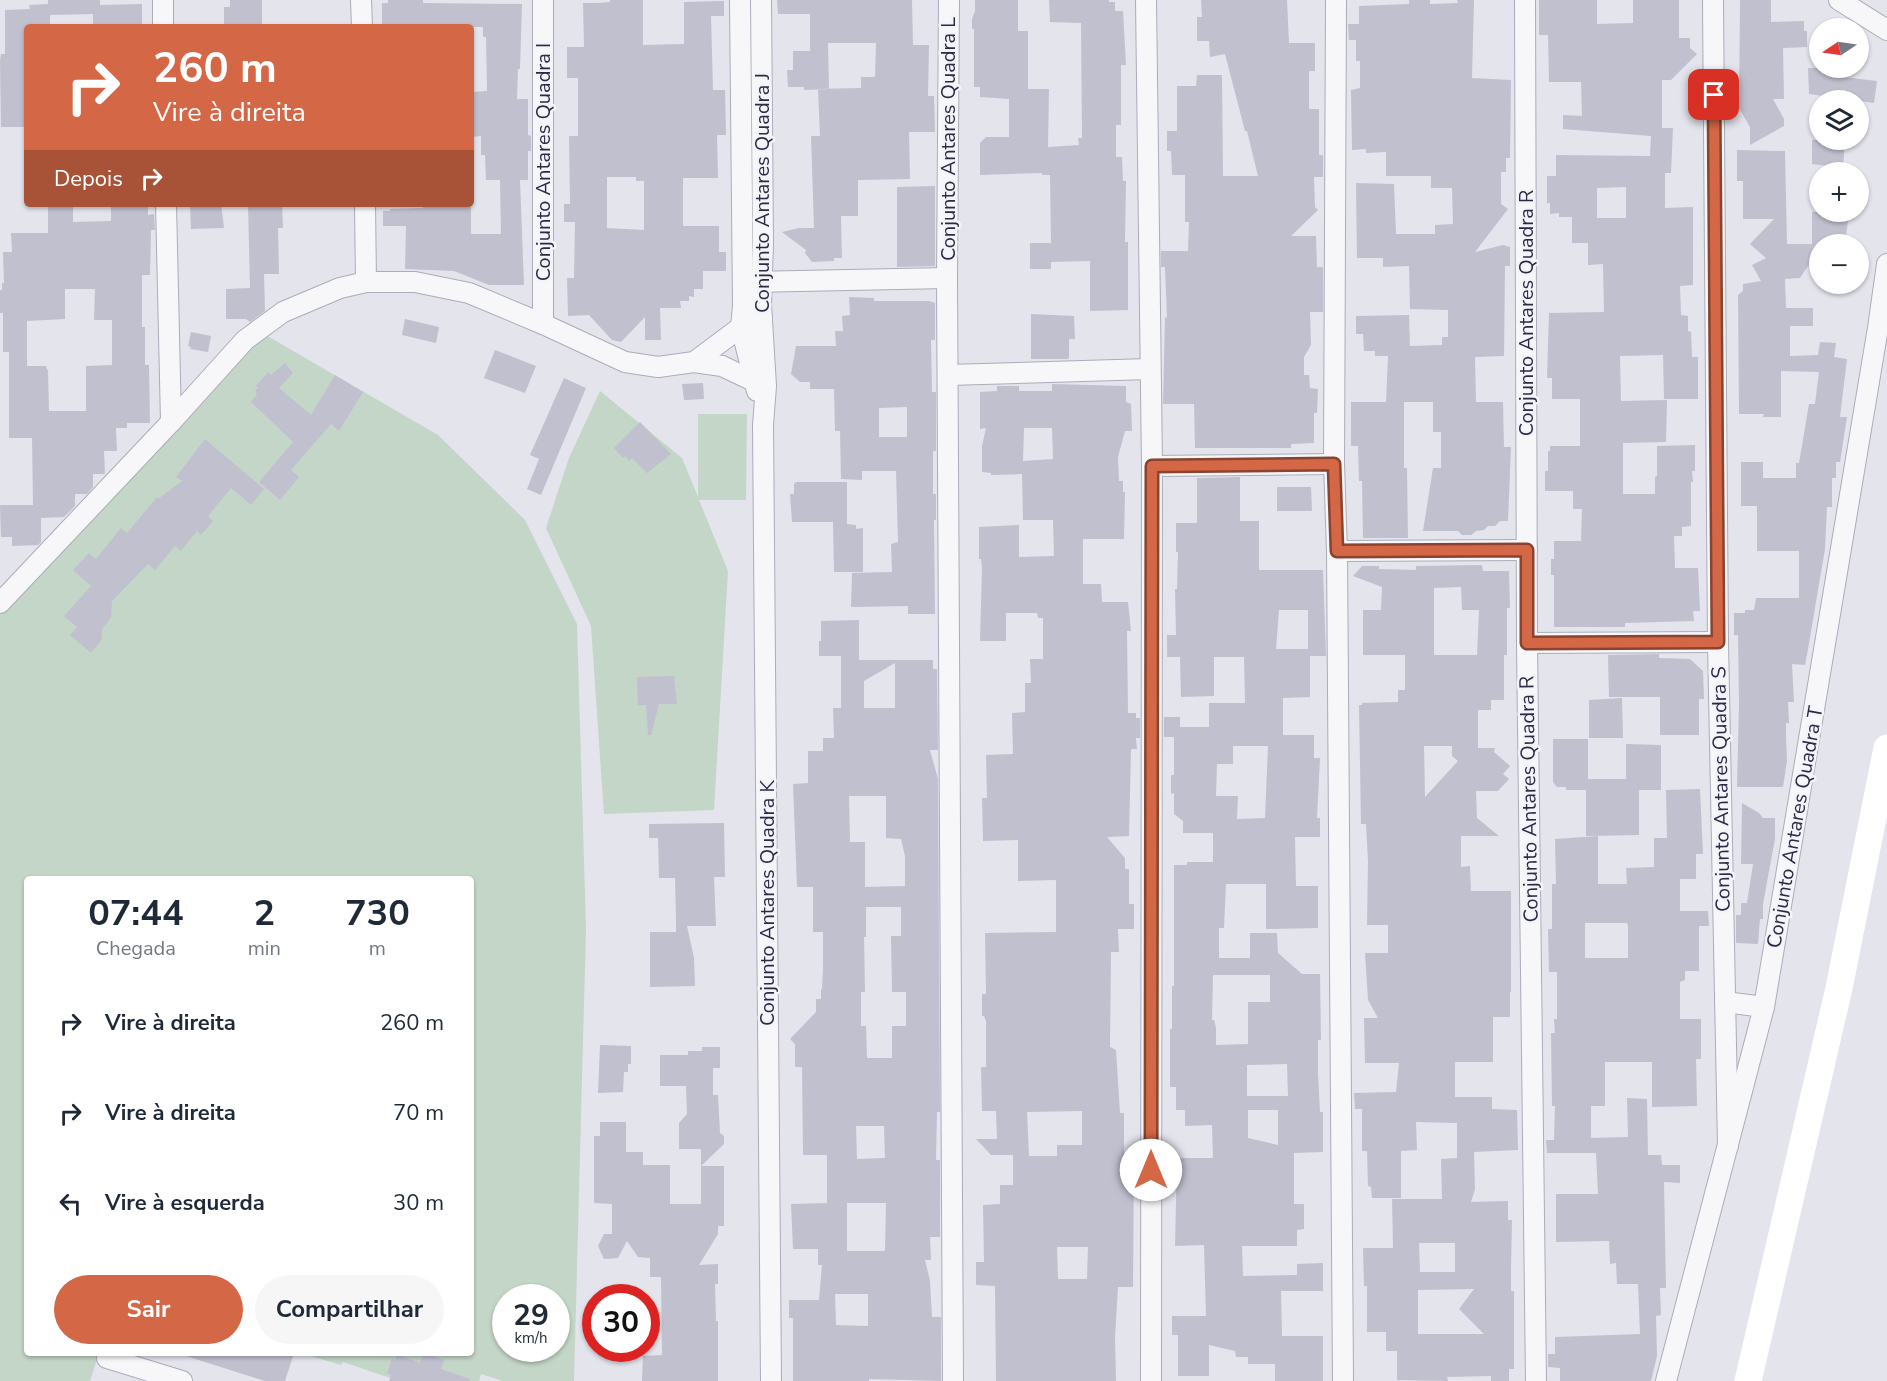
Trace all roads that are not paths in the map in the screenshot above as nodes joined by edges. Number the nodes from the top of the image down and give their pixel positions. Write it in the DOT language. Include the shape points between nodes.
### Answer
graph roads {
  1 [pos="163,0"];
  2 [pos="361,0"];
  3 [pos="543,0"];
  4 [pos="740,0"];
  5 [pos="762,0"];
  6 [pos="949,0"];
  7 [pos="1146,0"];
  8 [pos="1336,0"];
  9 [pos="1525,0"];
  10 [pos="1713,0"];
  11 [pos="1839,0"];
  12 [pos="163,24"];
  13 [pos="362,24"];
  14 [pos="1887,30"];
  15 [pos="166,207"];
  16 [pos="365,207"];
  17 [pos="1887,264"];
  18 [pos="947,278"];
  19 [pos="366,282"];
  20 [pos="752,282"];
  21 [pos="762,318"];
  22 [pos="543,324"];
  23 [pos="741,327"];
  24 [pos="694,362"];
  25 [pos="1150,369"];
  26 [pos="948,375"];
  27 [pos="760,385"];
  28 [pos="171,422"];
  29 [pos="1334,464"];
  30 [pos="1152,466"];
  31 [pos="1527,550"];
  32 [pos="1337,551"];
  33 [pos="0,603"];
  34 [pos="1718,642"];
  35 [pos="1527,643"];
  36 [pos="1887,748"];
  37 [pos="1725,1002"];
  38 [pos="1764,1007"];
  39 [pos="1728,1146"];
  40 [pos="107,1358"];
  41 [pos="182,1381"];
  42 [pos="771,1381"];
  43 [pos="953,1381"];
  44 [pos="1151,1381"];
  45 [pos="1343,1381"];
  46 [pos="1536,1381"];
  47 [pos="1666,1381"];
  48 [pos="1748,1381"];
  1 -- 12 [label="street"];
  2 -- 13 [label="street"];
  3 -- 22 [label="street, Conjunto Antares Quadra I"];
  4 -- 20 [label="street, Conjunto Antares Quadra J"];
  5 -- 20 [label="street, Conjunto Antares Quadra J"];
  6 -- 18 [label="street, Conjunto Antares Quadra L"];
  7 -- 25 [label="street"];
  8 -- 29 [label="street"];
  9 -- 31 [label="street, Conjunto Antares Quadra R"];
  10 -- 34 [label="street, Conjunto Antares Quadra S"];
  11 -- 14 [label="street"];
  15 -- 28 [label="street"];
  16 -- 19 [label="street"];
  17 -- 38 [label="street, Conjunto Antares Quadra T"];
  18 -- 20 [label="street"];
  18 -- 26 [label="street, Conjunto Antares Quadra L"];
  19 -- 22 [label="street" via="415,282 469,293"];
  19 -- 28 [label="street" via="340,288 283,312 245,340"];
  20 -- 21 [label="street, Conjunto Antares Quadra J"];
  20 -- 23 [label="street, Conjunto Antares Quadra J"];
  21 -- 23 [label="street"];
  21 -- 27 [label="street, Conjunto Antares Quadra J"];
  22 -- 24 [label="street" via="625,362 658,367"];
  23 -- 24 [label="street"];
  23 -- 27 [label="street, Conjunto Antares Quadra J"];
  24 -- 27 [label="street" via="722,366"];
  25 -- 26 [label="street"];
  25 -- 30 [label="street"];
  26 -- 43 [label="street, Conjunto Antares Quadra L"];
  27 -- 42 [label="street, Conjunto Antares Quadra K" via="764,425"];
  28 -- 33 [label="street"];
  29 -- 30 [label="street"];
  29 -- 32 [label="street"];
  30 -- 44 [label="street"];
  31 -- 32 [label="street"];
  31 -- 35 [label="street, Conjunto Antares Quadra R"];
  32 -- 45 [label="street"];
  34 -- 35 [label="street"];
  34 -- 37 [label="street, Conjunto Antares Quadra S"];
  35 -- 46 [label="street, Conjunto Antares Quadra R"];
  36 -- 48 [label="main road" via="1839,988"];
  37 -- 38 [label="street"];
  37 -- 39 [label="street, Conjunto Antares Quadra S"];
  38 -- 39 [label="street, Conjunto Antares Quadra T"];
  39 -- 47 [label="street, Conjunto Antares Quadra T"];
  40 -- 41 [label="street"];
}
